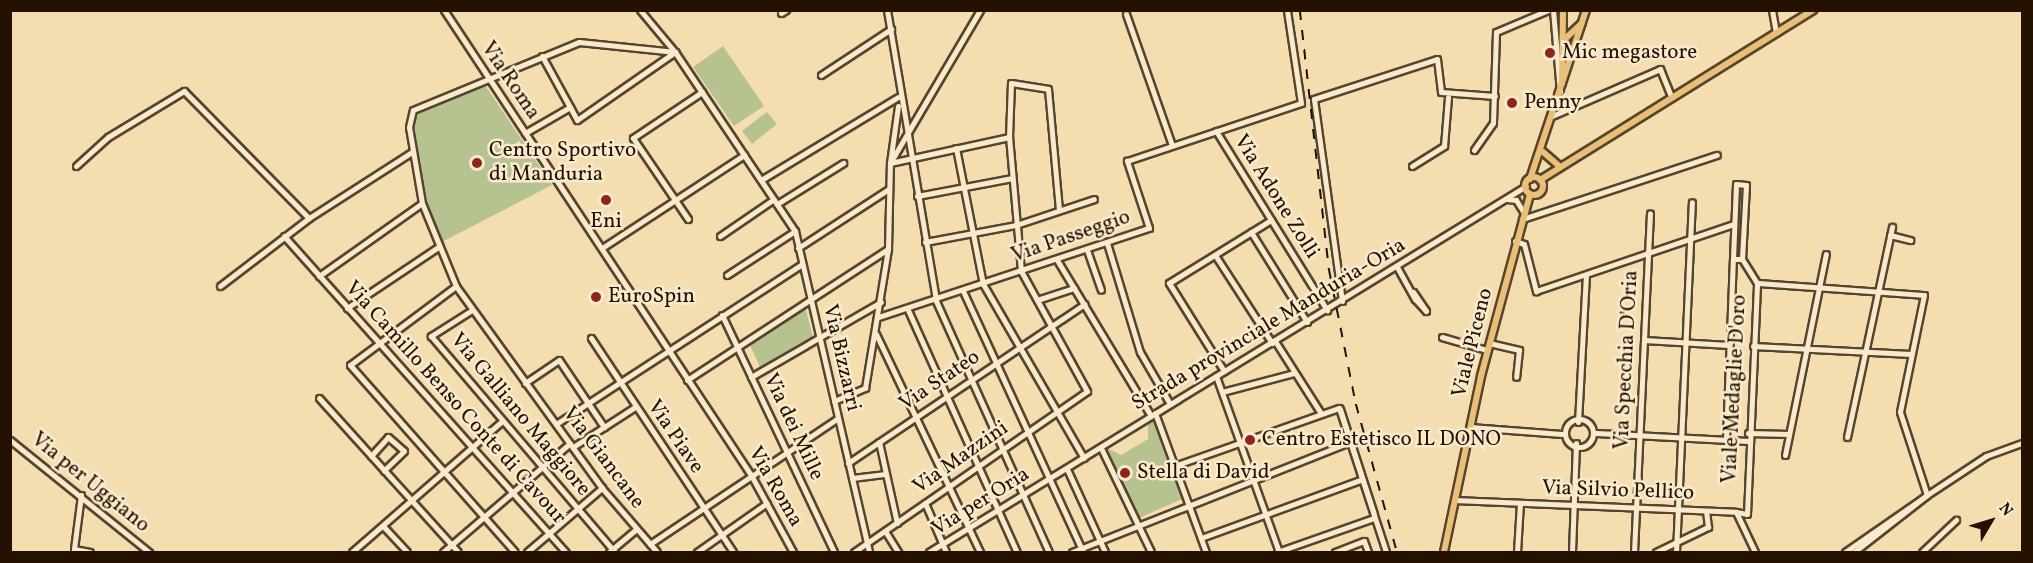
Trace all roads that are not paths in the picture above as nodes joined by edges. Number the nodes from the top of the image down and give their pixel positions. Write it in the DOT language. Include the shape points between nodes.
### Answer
graph roads {
  1 [pos="444,10"];
  2 [pos="640,10"];
  3 [pos="887,10"];
  4 [pos="980,10"];
  5 [pos="1287,10"];
  6 [pos="1548,10"];
  7 [pos="1552,10"];
  8 [pos="1563,10"];
  9 [pos="1772,10"];
  10 [pos="1813,10"];
  11 [pos="1126,14"];
  12 [pos="1585,14"];
  13 [pos="1565,20"];
  14 [pos="891,29"];
  15 [pos="1776,33"];
  16 [pos="1581,37"];
  17 [pos="1566,40"];
  18 [pos="675,51"];
  19 [pos="542,56"];
  20 [pos="820,75"];
  21 [pos="488,78"];
  22 [pos="1562,83"];
  23 [pos="702,92"];
  24 [pos="1560,92"];
  25 [pos="1495,96"];
  26 [pos="1448,97"];
  27 [pos="1672,98"];
  28 [pos="898,99"];
  29 [pos="570,107"];
  30 [pos="1552,116"];
  31 [pos="1216,131"];
  32 [pos="525,133"];
  33 [pos="1009,137"];
  34 [pos="906,138"];
  35 [pos="1172,145"];
  36 [pos="956,148"];
  37 [pos="1474,150"];
  38 [pos="412,152"];
  39 [pos="744,155"];
  40 [pos="1541,155"];
  41 [pos="1717,155"];
  42 [pos="910,158"];
  43 [pos="843,163"];
  44 [pos="890,163"];
  45 [pos="76,166"];
  46 [pos="1412,166"];
  47 [pos="1560,167"];
  48 [pos="1012,178"];
  49 [pos="1530,179"];
  50 [pos="1539,179"];
  51 [pos="761,180"];
  52 [pos="889,189"];
  53 [pos="962,189"];
  54 [pos="1528,190"];
  55 [pos="1541,191"];
  56 [pos="917,196"];
  57 [pos="1094,199"];
  58 [pos="1506,199"];
  59 [pos="674,201"];
  60 [pos="776,202"];
  61 [pos="1692,202"];
  62 [pos="422,203"];
  63 [pos="1059,209"];
  64 [pos="1650,213"];
  65 [pos="1523,216"];
  66 [pos="309,218"];
  67 [pos="688,219"];
  68 [pos="1271,220"];
  69 [pos="1734,224"];
  70 [pos="1016,225"];
  71 [pos="1892,227"];
  72 [pos="795,231"];
  73 [pos="1251,232"];
  74 [pos="970,233"];
  75 [pos="1890,235"];
  76 [pos="284,236"];
  77 [pos="720,236"];
  78 [pos="1691,238"];
  79 [pos="1910,240"];
  80 [pos="1515,241"];
  81 [pos="925,242"];
  82 [pos="1107,243"];
  83 [pos="438,247"];
  84 [pos="602,248"];
  85 [pos="798,248"];
  86 [pos="888,249"];
  87 [pos="1087,250"];
  88 [pos="1648,254"];
  89 [pos="1826,254"];
  90 [pos="1215,255"];
  91 [pos="1733,258"];
  92 [pos="1057,260"];
  93 [pos="1742,260"];
  94 [pos="801,265"];
  95 [pos="1397,267"];
  96 [pos="1021,271"];
  97 [pos="727,275"];
  98 [pos="1586,275"];
  99 [pos="319,276"];
  100 [pos="1757,283"];
  101 [pos="983,284"];
  102 [pos="220,286"];
  103 [pos="456,286"];
  104 [pos="1074,288"];
  105 [pos="1819,288"];
  106 [pos="1101,290"];
  107 [pos="963,291"];
  108 [pos="1413,292"];
  109 [pos="1878,293"];
  110 [pos="810,300"];
  111 [pos="1037,300"];
  112 [pos="936,301"];
  113 [pos="1342,301"];
  114 [pos="881,302"];
  115 [pos="1085,304"];
  116 [pos="347,308"];
  117 [pos="472,310"];
  118 [pos="908,310"];
  119 [pos="1327,310"];
  120 [pos="722,315"];
  121 [pos="878,317"];
  122 [pos="1307,322"];
  123 [pos="1051,326"];
  124 [pos="876,334"];
  125 [pos="819,337"];
  126 [pos="1442,337"];
  127 [pos="591,338"];
  128 [pos="1644,340"];
  129 [pos="378,341"];
  130 [pos="1273,342"];
  131 [pos="1687,343"];
  132 [pos="1729,345"];
  133 [pos="1753,346"];
  134 [pos="737,347"];
  135 [pos="1020,347"];
  136 [pos="1488,347"];
  137 [pos="1807,349"];
  138 [pos="668,350"];
  139 [pos="1865,352"];
  140 [pos="1911,354"];
  141 [pos="996,363"];
  142 [pos="1224,371"];
  143 [pos="1294,373"];
  144 [pos="1216,375"];
  145 [pos="751,377"];
  146 [pos="1516,377"];
  147 [pos="971,379"];
  148 [pos="687,380"];
  149 [pos="619,382"];
  150 [pos="525,383"];
  151 [pos="1222,392"];
  152 [pos="946,396"];
  153 [pos="319,398"];
  154 [pos="834,401"];
  155 [pos="587,404"];
  156 [pos="1170,404"];
  157 [pos="635,406"];
  158 [pos="1339,408"];
  159 [pos="1058,412"];
  160 [pos="1320,412"];
  161 [pos="1153,414"];
  162 [pos="917,416"];
  163 [pos="838,418"];
  164 [pos="502,421"];
  165 [pos="1578,422"];
  166 [pos="556,424"];
  167 [pos="603,427"];
  168 [pos="1470,427"];
  169 [pos="1029,431"];
  170 [pos="1596,433"];
  171 [pos="1748,433"];
  172 [pos="1562,434"];
  173 [pos="1640,434"];
  174 [pos="1790,434"];
  175 [pos="1681,437"];
  176 [pos="1847,437"];
  177 [pos="10,440"];
  178 [pos="1726,440"];
  179 [pos="1240,441"];
  180 [pos="1748,441"];
  181 [pos="879,442"];
  182 [pos="1347,443"];
  183 [pos="1576,443"];
  184 [pos="2022,443"];
  185 [pos="571,445"];
  186 [pos="472,446"];
  187 [pos="1101,448"];
  188 [pos="1003,450"];
  189 [pos="787,452"];
  190 [pos="1785,455"];
  191 [pos="371,456"];
  192 [pos="1084,458"];
  193 [pos="848,463"];
  194 [pos="978,466"];
  195 [pos="1174,466"];
  196 [pos="541,467"];
  197 [pos="1067,469"];
  198 [pos="384,470"];
  199 [pos="444,472"];
  200 [pos="886,474"];
  201 [pos="751,476"];
  202 [pos="1253,477"];
  203 [pos="852,478"];
  204 [pos="1049,479"];
  205 [pos="1360,480"];
  206 [pos="950,487"];
  207 [pos="602,488"];
  208 [pos="512,491"];
  209 [pos="81,495"];
  210 [pos="1927,495"];
  211 [pos="1023,496"];
  212 [pos="1454,500"];
  213 [pos="411,501"];
  214 [pos="1187,502"];
  215 [pos="767,503"];
  216 [pos="925,503"];
  217 [pos="1520,503"];
  218 [pos="1573,505"];
  219 [pos="703,508"];
  220 [pos="1636,508"];
  221 [pos="578,509"];
  222 [pos="1678,510"];
  223 [pos="999,511"];
  224 [pos="1706,511"];
  225 [pos="1736,512"];
  226 [pos="1266,514"];
  227 [pos="483,517"];
  228 [pos="1374,518"];
  229 [pos="1956,520"];
  230 [pos="897,523"];
  231 [pos="1137,523"];
  232 [pos="383,526"];
  233 [pos="636,529"];
  234 [pos="969,530"];
  235 [pos="885,531"];
  236 [pos="549,533"];
  237 [pos="720,534"];
  238 [pos="1201,538"];
  239 [pos="1099,540"];
  240 [pos="1677,543"];
  241 [pos="650,544"];
  242 [pos="867,544"];
  243 [pos="451,545"];
  244 [pos="942,545"];
  245 [pos="1082,550"];
  246 [pos="73,551"];
  247 [pos="90,552"];
  248 [pos="149,552"];
  249 [pos="352,552"];
  250 [pos="407,552"];
  251 [pos="444,552"];
  252 [pos="458,552"];
  253 [pos="515,552"];
  254 [pos="527,552"];
  255 [pos="566,552"];
  256 [pos="612,552"];
  257 [pos="657,552"];
  258 [pos="697,552"];
  259 [pos="733,552"];
  260 [pos="793,552"];
  261 [pos="834,552"];
  262 [pos="854,552"];
  263 [pos="869,552"];
  264 [pos="898,552"];
  265 [pos="930,552"];
  266 [pos="946,552"];
  267 [pos="980,552"];
  268 [pos="1017,552"];
  269 [pos="1049,552"];
  270 [pos="1072,552"];
  271 [pos="1105,552"];
  272 [pos="1151,552"];
  273 [pos="1206,552"];
  274 [pos="1278,552"];
  275 [pos="1335,552"];
  276 [pos="1368,552"];
  277 [pos="1386,552"];
  278 [pos="1443,552"];
  279 [pos="1517,552"];
  280 [pos="1572,552"];
  281 [pos="1634,552"];
  282 [pos="1656,552"];
  283 [pos="1676,552"];
  284 [pos="1755,552"];
  285 [pos="1845,552"];
  286 [pos="1854,552"];
  287 [pos="1922,552"];
  1 -- 21 [label="street, Via Roma"];
  2 -- 18 [label="street, Via Bizzarri"];
  3 -- 14 [label="street"];
  4 -- 34 [label="street"];
  5 -- 31 [label="street, Via Passeggio" via="1301,103"];
  6 -- 25 [label="street" via="1496,32"];
  7 -- 24 [label="street"];
  8 -- 13 [label="main road"];
  9 -- 15 [label="street"];
  10 -- 15 [label="main road"];
  11 -- 35 [label="street"];
  12 -- 13 [label="main road"];
  12 -- 16 [label="main road"];
  12 -- 17 [label="main road"];
  13 -- 17 [label="main road"];
  14 -- 20 [label="street"];
  14 -- 28 [label="street"];
  15 -- 27 [label="main road"];
  16 -- 17 [label="main road"];
  16 -- 22 [label="main road"];
  17 -- 22 [label="main road"];
  18 -- 19 [label="street" via="579,42"];
  18 -- 23 [label="street, Via Bizzarri"];
  18 -- 29 [label="street" via="577,120"];
  19 -- 21 [label="street"];
  19 -- 29 [label="street"];
  21 -- 32 [label="street, Via Roma"];
  21 -- 38 [label="street, Via Giancane" via="413,110"];
  22 -- 24 [label="main road"];
  23 -- 39 [label="street, Via Bizzarri"];
  23 -- 59 [label="street" via="633,138"];
  24 -- 30 [label="main road"];
  25 -- 26 [label="street"];
  25 -- 37 [label="street" via="1493,123"];
  26 -- 46 [label="street" via="1444,146"];
  26 -- 113 [label="street" via="1438,87 1437,59 1314,99"];
  27 -- 30 [label="street" via="1660,69"];
  27 -- 47 [label="main road"];
  28 -- 34 [label="street"];
  28 -- 44 [label="street"];
  28 -- 51 [label="street"];
  29 -- 32 [label="street"];
  30 -- 40 [label="main road"];
  31 -- 35 [label="street, Via Passeggio"];
  31 -- 68 [label="street, Via Adone Zolli"];
  32 -- 84 [label="street, Via Roma"];
  33 -- 36 [label="street"];
  33 -- 48 [label="street"];
  33 -- 63 [label="street" via="1011,84 1048,89"];
  34 -- 42 [label="street"];
  34 -- 44 [label="street"];
  35 -- 82 [label="street, Via Passeggio" via="1127,161 1149,228"];
  36 -- 42 [label="street"];
  36 -- 53 [label="street"];
  38 -- 62 [label="street, Via Giancane"];
  38 -- 66 [label="street"];
  39 -- 51 [label="street, Via Bizzarri"];
  39 -- 59 [label="street"];
  40 -- 47 [label="main road"];
  40 -- 49 [label="main road"];
  40 -- 50 [label="main road"];
  41 -- 65 [label="street"];
  42 -- 44 [label="street"];
  42 -- 56 [label="street"];
  43 -- 60 [label="street"];
  44 -- 52 [label="street"];
  45 -- 66 [label="street" via="108,137 184,91"];
  47 -- 50 [label="main road"];
  47 -- 55 [label="main road, Viale Piceno"];
  48 -- 53 [label="street"];
  48 -- 70 [label="street"];
  49 -- 50 [label="main road"];
  49 -- 54 [label="main road, Viale Piceno"];
  50 -- 55 [label="main road"];
  51 -- 60 [label="street, Via Bizzarri"];
  52 -- 85 [label="street"];
  52 -- 86 [label="street"];
  53 -- 56 [label="street"];
  53 -- 74 [label="street"];
  54 -- 55 [label="main road"];
  54 -- 58 [label="street, Strada provinciale Manduria-Oria"];
  54 -- 65 [label="main road, Viale Piceno"];
  55 -- 65 [label="main road, Viale Piceno"];
  56 -- 81 [label="street"];
  57 -- 63 [label="street"];
  58 -- 65 [label="street" via="1516,200"];
  58 -- 95 [label="street, Strada provinciale Manduria-Oria"];
  59 -- 67 [label="street"];
  59 -- 84 [label="street"];
  60 -- 72 [label="street, Via Bizzarri"];
  60 -- 77 [label="street"];
  61 -- 78 [label="street"];
  62 -- 83 [label="street, Via Giancane"];
  62 -- 99 [label="street"];
  63 -- 70 [label="street"];
  64 -- 88 [label="street, Via Specchia D'Oria"];
  65 -- 80 [label="main road, Viale Piceno"];
  66 -- 76 [label="street"];
  68 -- 73 [label="street"];
  68 -- 119 [label="street, Via Adone Zolli"];
  69 -- 78 [label="street"];
  69 -- 91 [label="street, Viale Medaglie D'oro"];
  69 -- 93 [label="street, Viale Medaglie D'oro" via="1736,184 1746,185"];
  70 -- 74 [label="street"];
  70 -- 96 [label="street"];
  71 -- 75 [label="street"];
  72 -- 85 [label="street, Via Bizzarri"];
  72 -- 97 [label="street"];
  73 -- 90 [label="street"];
  73 -- 122 [label="street"];
  74 -- 81 [label="street"];
  74 -- 101 [label="street"];
  75 -- 79 [label="street"];
  75 -- 109 [label="street"];
  76 -- 99 [label="street, Via Camillo Benso Conte di Cavour"];
  76 -- 102 [label="street"];
  78 -- 88 [label="street"];
  78 -- 131 [label="street"];
  80 -- 98 [label="street" via="1524,244 1533,290"];
  80 -- 136 [label="main road, Viale Piceno"];
  81 -- 112 [label="street"];
  82 -- 87 [label="street, Via Passeggio"];
  82 -- 156 [label="street" via="1140,352"];
  83 -- 103 [label="street, Via Giancane"];
  83 -- 116 [label="street"];
  84 -- 138 [label="street, Via Roma"];
  85 -- 94 [label="street, Via Bizzarri"];
  86 -- 110 [label="street"];
  86 -- 114 [label="street"];
  87 -- 92 [label="street, Via Passeggio"];
  87 -- 106 [label="street"];
  88 -- 98 [label="street"];
  88 -- 128 [label="street, Via Specchia D'Oria"];
  89 -- 105 [label="street"];
  90 -- 130 [label="street"];
  90 -- 142 [label="street" via="1169,283"];
  91 -- 93 [label="street"];
  91 -- 132 [label="street, Viale Medaglie D'oro"];
  92 -- 96 [label="street, Via Passeggio"];
  92 -- 104 [label="street"];
  93 -- 100 [label="street, Viale Medaglie D'oro"];
  94 -- 110 [label="street, Via Bizzarri"];
  94 -- 120 [label="street"];
  95 -- 108 [label="street"];
  95 -- 113 [label="street, Strada provinciale Manduria-Oria"];
  96 -- 101 [label="street, Via Passeggio"];
  96 -- 111 [label="street"];
  98 -- 165 [label="street"];
  99 -- 116 [label="street, Via Camillo Benso Conte di Cavour"];
  100 -- 105 [label="street"];
  100 -- 133 [label="street, Viale Medaglie D'oro"];
  101 -- 107 [label="street, Via Passeggio"];
  101 -- 135 [label="street"];
  103 -- 117 [label="street, Via Giancane"];
  103 -- 129 [label="street"];
  104 -- 111 [label="street"];
  104 -- 115 [label="street"];
  105 -- 109 [label="street"];
  105 -- 137 [label="street"];
  107 -- 112 [label="street, Via Passeggio"];
  107 -- 141 [label="street"];
  109 -- 139 [label="street"];
  109 -- 140 [label="street" via="1924,295"];
  110 -- 125 [label="street, Via Bizzarri"];
  110 -- 134 [label="street"];
  111 -- 123 [label="street"];
  112 -- 118 [label="street, Via Passeggio"];
  112 -- 147 [label="street"];
  113 -- 119 [label="street, Strada provinciale Manduria-Oria"];
  114 -- 121 [label="street"];
  114 -- 125 [label="street"];
  115 -- 123 [label="street, Via Stateo"];
  115 -- 161 [label="street"];
  116 -- 129 [label="street, Via Camillo Benso Conte di Cavour"];
  117 -- 150 [label="street, Via Giancane"];
  117 -- 164 [label="street, Via Galliano Maggiore" via="431,336"];
  118 -- 121 [label="street, Via Passeggio"];
  118 -- 152 [label="street"];
  119 -- 122 [label="street, Strada provinciale Manduria-Oria"];
  120 -- 134 [label="street, Via dei Mille"];
  120 -- 138 [label="street"];
  121 -- 124 [label="street"];
  122 -- 130 [label="street, Strada provinciale Manduria-Oria"];
  123 -- 135 [label="street, Via Stateo"];
  123 -- 159 [label="street, Via Mazzini" via="1087,391"];
  124 -- 154 [label="street" via="865,388"];
  124 -- 162 [label="street"];
  125 -- 145 [label="street"];
  125 -- 154 [label="street, Via Bizzarri"];
  126 -- 136 [label="street"];
  127 -- 149 [label="street, Via Piave"];
  128 -- 131 [label="street"];
  128 -- 173 [label="street, Via Specchia D'Oria"];
  129 -- 186 [label="street, Via Camillo Benso Conte di Cavour"];
  129 -- 199 [label="street" via="350,364"];
  130 -- 142 [label="street, Strada provinciale Manduria-Oria"];
  130 -- 143 [label="street"];
  131 -- 132 [label="street"];
  131 -- 175 [label="street"];
  132 -- 178 [label="street, Viale Medaglie D'oro"];
  133 -- 137 [label="street"];
  133 -- 171 [label="street, Viale Medaglie D'oro"];
  134 -- 145 [label="street, Via dei Mille"];
  134 -- 148 [label="street"];
  135 -- 141 [label="street, Via Stateo"];
  135 -- 159 [label="street"];
  136 -- 146 [label="street" via="1519,350"];
  136 -- 168 [label="main road, Viale Piceno"];
  137 -- 139 [label="street"];
  137 -- 174 [label="street"];
  138 -- 148 [label="street, Via Roma"];
  138 -- 149 [label="street"];
  139 -- 140 [label="street"];
  139 -- 176 [label="street"];
  140 -- 210 [label="street" via="1900,412"];
  141 -- 147 [label="street, Via Stateo"];
  141 -- 169 [label="street"];
  142 -- 144 [label="street, Strada provinciale Manduria-Oria"];
  143 -- 151 [label="street"];
  143 -- 160 [label="street"];
  144 -- 151 [label="street"];
  144 -- 156 [label="street, Strada provinciale Manduria-Oria"];
  145 -- 189 [label="street, Via dei Mille"];
  147 -- 152 [label="street, Via Stateo"];
  147 -- 188 [label="street"];
  148 -- 201 [label="street, Via Roma"];
  149 -- 155 [label="street"];
  149 -- 157 [label="street, Via Piave"];
  150 -- 155 [label="street, Via Giancane" via="559,360"];
  150 -- 166 [label="street, Via Giancane"];
  151 -- 179 [label="street"];
  152 -- 162 [label="street, Via Stateo"];
  152 -- 194 [label="street"];
  153 -- 191 [label="street"];
  154 -- 163 [label="street, Via Bizzarri"];
  155 -- 166 [label="street"];
  155 -- 167 [label="street, Via Giancane"];
  156 -- 161 [label="street, Strada provinciale Manduria-Oria"];
  157 -- 167 [label="street"];
  157 -- 219 [label="street, Via Piave"];
  158 -- 160 [label="street"];
  158 -- 182 [label="street"];
  158 -- 228 [label="street" via="1374,500"];
  159 -- 169 [label="street, Via Mazzini"];
  159 -- 192 [label="street"];
  160 -- 179 [label="street"];
  161 -- 187 [label="street, Strada provinciale Manduria-Oria"];
  161 -- 195 [label="street"];
  162 -- 181 [label="street, Via Stateo"];
  162 -- 206 [label="street"];
  163 -- 189 [label="street"];
  163 -- 193 [label="street, Via Bizzarri"];
  164 -- 186 [label="street"];
  164 -- 196 [label="street, Via Galliano Maggiore"];
  165 -- 170 [label="street" via="1590,423"];
  165 -- 172 [label="street" via="1565,424"];
  166 -- 185 [label="street, Via Giancane"];
  167 -- 185 [label="street"];
  168 -- 172 [label="street"];
  168 -- 212 [label="main road, Viale Piceno"];
  169 -- 188 [label="street, Via Mazzini"];
  169 -- 204 [label="street"];
  170 -- 173 [label="street"];
  170 -- 183 [label="street" via="1592,442"];
  171 -- 174 [label="street"];
  171 -- 180 [label="street, Viale Medaglie D'oro"];
  172 -- 183 [label="street"];
  173 -- 175 [label="street"];
  173 -- 220 [label="street, Via Specchia D'Oria"];
  174 -- 190 [label="street"];
  175 -- 178 [label="street"];
  175 -- 222 [label="street"];
  177 -- 209 [label="street, Via per Uggiano"];
  178 -- 180 [label="street"];
  179 -- 195 [label="street"];
  179 -- 202 [label="street"];
  180 -- 225 [label="street, Viale Medaglie D'oro" via="1747,514"];
  181 -- 193 [label="street, Via Stateo"];
  181 -- 200 [label="street"];
  182 -- 202 [label="street"];
  182 -- 205 [label="street"];
  183 -- 218 [label="street"];
  184 -- 210 [label="street" via="1976,462"];
  185 -- 196 [label="street"];
  185 -- 207 [label="street, Via Giancane"];
  186 -- 199 [label="street"];
  186 -- 208 [label="street, Via Camillo Benso Conte di Cavour"];
  187 -- 192 [label="street, Strada provinciale Manduria-Oria"];
  187 -- 231 [label="street"];
  188 -- 194 [label="street, Via Mazzini"];
  188 -- 211 [label="street"];
  189 -- 201 [label="street"];
  189 -- 261 [label="street, Via dei Mille"];
  191 -- 198 [label="street"];
  191 -- 198 [label="street" via="388,437 404,451"];
  192 -- 197 [label="street, Strada provinciale Manduria-Oria"];
  193 -- 203 [label="street, Via Bizzarri"];
  194 -- 206 [label="street, Via Mazzini"];
  194 -- 223 [label="street"];
  195 -- 214 [label="street"];
  196 -- 208 [label="street"];
  196 -- 221 [label="street, Via Galliano Maggiore"];
  197 -- 204 [label="street, Strada provinciale Manduria-Oria"];
  197 -- 239 [label="street"];
  198 -- 213 [label="street"];
  199 -- 213 [label="street"];
  199 -- 227 [label="street"];
  200 -- 203 [label="street"];
  200 -- 230 [label="street"];
  201 -- 215 [label="street, Via Roma"];
  201 -- 219 [label="street"];
  202 -- 214 [label="street"];
  202 -- 226 [label="street"];
  203 -- 242 [label="street, Via Bizzarri"];
  204 -- 211 [label="street, Via per Oria"];
  204 -- 245 [label="street"];
  205 -- 226 [label="street"];
  205 -- 228 [label="street"];
  206 -- 216 [label="street, Via Mazzini"];
  206 -- 234 [label="street"];
  207 -- 221 [label="street"];
  207 -- 233 [label="street, Via Giancane"];
  208 -- 227 [label="street"];
  208 -- 236 [label="street, Via Camillo Benso Conte di Cavour"];
  209 -- 246 [label="street"];
  209 -- 248 [label="street, Via per Uggiano"];
  210 -- 285 [label="street"];
  210 -- 286 [label="street"];
  211 -- 223 [label="street, Via per Oria"];
  211 -- 269 [label="street"];
  212 -- 217 [label="street, Via Silvio Pellico"];
  212 -- 278 [label="main road, Viale Piceno"];
  213 -- 232 [label="street"];
  213 -- 243 [label="street"];
  214 -- 231 [label="street"];
  214 -- 238 [label="street"];
  215 -- 237 [label="street"];
  215 -- 260 [label="street, Via Roma"];
  216 -- 230 [label="street, Via Mazzini"];
  216 -- 244 [label="street"];
  217 -- 218 [label="street, Via Silvio Pellico"];
  217 -- 279 [label="street"];
  218 -- 220 [label="street, Via Silvio Pellico"];
  218 -- 280 [label="street"];
  219 -- 237 [label="street, Via Piave"];
  219 -- 241 [label="street"];
  220 -- 222 [label="street, Via Silvio Pellico"];
  220 -- 281 [label="street, Via Specchia D'Oria"];
  221 -- 236 [label="street"];
  221 -- 256 [label="street, Via Galliano Maggiore"];
  222 -- 224 [label="street, Via Silvio Pellico"];
  222 -- 240 [label="street"];
  223 -- 234 [label="street, Via per Oria"];
  223 -- 268 [label="street"];
  224 -- 225 [label="street, Via Silvio Pellico"];
  224 -- 240 [label="street" via="1708,526"];
  225 -- 284 [label="street"];
  226 -- 238 [label="street"];
  226 -- 274 [label="street"];
  227 -- 243 [label="street"];
  227 -- 253 [label="street"];
  228 -- 274 [label="street"];
  228 -- 277 [label="street"];
  229 -- 287 [label="street"];
  230 -- 235 [label="street, Via Mazzini"];
  231 -- 239 [label="street"];
  231 -- 272 [label="street"];
  232 -- 249 [label="street"];
  232 -- 250 [label="street"];
  233 -- 241 [label="street, Via Giancane"];
  233 -- 256 [label="street"];
  234 -- 244 [label="street, Via per Oria"];
  234 -- 267 [label="street"];
  235 -- 242 [label="street, Via Mazzini"];
  235 -- 264 [label="street"];
  236 -- 254 [label="street"];
  236 -- 255 [label="street, Via Camillo Benso Conte di Cavour"];
  237 -- 258 [label="street"];
  237 -- 259 [label="street, Via Piave"];
  238 -- 273 [label="street"];
  239 -- 245 [label="street"];
  239 -- 271 [label="street"];
  240 -- 282 [label="street"];
  240 -- 283 [label="street"];
  241 -- 257 [label="street, Via Giancane"];
  242 -- 262 [label="street, Via Mazzini"];
  242 -- 263 [label="street, Via Bizzarri"];
  243 -- 251 [label="street"];
  243 -- 252 [label="street"];
  244 -- 265 [label="street, Via per Oria"];
  244 -- 266 [label="street"];
  245 -- 270 [label="street"];
  246 -- 247 [label="street"];
  275 -- 276 [label="street" via="1364,541"];
}
